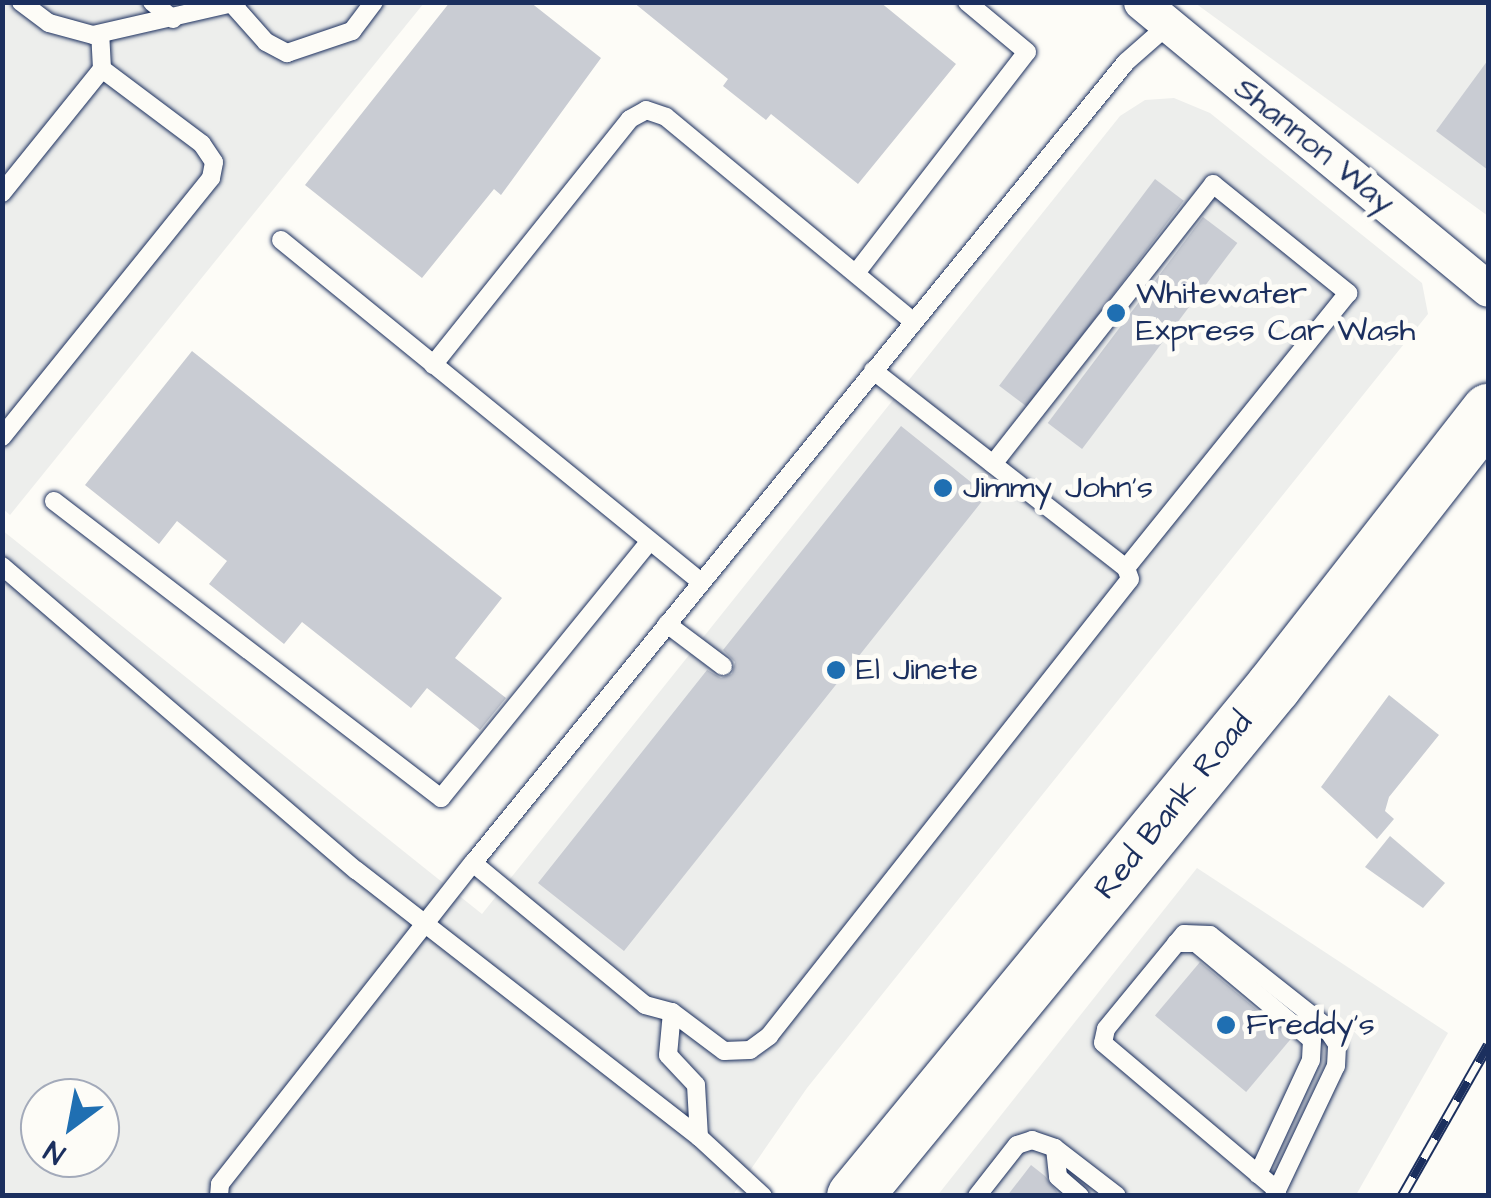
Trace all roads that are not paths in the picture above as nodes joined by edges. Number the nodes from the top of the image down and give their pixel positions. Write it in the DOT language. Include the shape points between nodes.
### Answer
graph roads {
  1 [pos="21,2"];
  2 [pos="152,2"];
  3 [pos="374,2"];
  4 [pos="967,2"];
  5 [pos="1140,2"];
  6 [pos="236,4"];
  7 [pos="173,18"];
  8 [pos="1166,27"];
  9 [pos="100,34"];
  10 [pos="102,69"];
  11 [pos="2,193"];
  12 [pos="280,240"];
  13 [pos="856,274"];
  14 [pos="1488,290"];
  15 [pos="913,321"];
  16 [pos="433,364"];
  17 [pos="873,370"];
  18 [pos="1488,411"];
  19 [pos="2,437"];
  20 [pos="993,464"];
  21 [pos="54,501"];
  22 [pos="650,541"];
  23 [pos="2,566"];
  24 [pos="1126,568"];
  25 [pos="702,582"];
  26 [pos="667,624"];
  27 [pos="723,666"];
  28 [pos="473,864"];
  29 [pos="423,924"];
  30 [pos="1172,944"];
  31 [pos="672,1012"];
  32 [pos="699,1137"];
  33 [pos="1055,1148"];
  34 [pos="1258,1174"];
  35 [pos="1276,1193"];
  36 [pos="219,1196"];
  37 [pos="764,1196"];
  38 [pos="854,1196"];
  39 [pos="977,1196"];
  40 [pos="1080,1196"];
  41 [pos="1117,1196"];
  1 -- 9 [label="lane" via="49,23"];
  2 -- 7 [label="lane"];
  3 -- 6 [label="lane" via="352,31 287,52 266,42"];
  4 -- 13 [label="lane" via="1027,52"];
  5 -- 8 [label="street, Shannon Way"];
  6 -- 7 [label="lane"];
  7 -- 9 [label="lane"];
  8 -- 14 [label="street, Shannon Way"];
  8 -- 15 [label="lane" via="1126,62"];
  9 -- 10 [label="lane"];
  10 -- 11 [label="lane"];
  10 -- 19 [label="lane" via="202,144 214,162 211,178"];
  12 -- 16 [label="lane"];
  13 -- 15 [label="lane"];
  13 -- 16 [label="lane" via="666,117 646,110 630,119"];
  15 -- 17 [label="lane"];
  16 -- 22 [label="lane"];
  17 -- 20 [label="lane"];
  17 -- 25 [label="lane"];
  18 -- 38 [label="highway, Red Bank Road" via="1274,685"];
  20 -- 24 [label="lane"];
  20 -- 24 [label="lane" via="1213,184 1348,293"];
  21 -- 22 [label="lane" via="440,798"];
  22 -- 25 [label="lane"];
  23 -- 29 [label="lane"];
  24 -- 31 [label="lane" via="1124,593 764,1042 730,1053"];
  25 -- 26 [label="lane"];
  26 -- 27 [label="lane"];
  26 -- 28 [label="lane"];
  28 -- 29 [label="lane"];
  28 -- 31 [label="lane" via="645,1004"];
  29 -- 32 [label="lane"];
  29 -- 36 [label="lane" via="220,1184"];
  30 -- 34 [label="lane" via="1196,942 1312,1040 1311,1060"];
  30 -- 34 [label="lane" via="1106,1029 1106,1048"];
  30 -- 35 [label="lane" via="1188,933 1210,936 1324,1025 1337,1044 1336,1066"];
  31 -- 32 [label="lane" via="668,1055 696,1085"];
  32 -- 37 [label="lane"];
  33 -- 39 [label="lane" via="1021,1143"];
  33 -- 40 [label="lane" via="1058,1176"];
  33 -- 41 [label="lane"];
  34 -- 35 [label="lane"];
}
